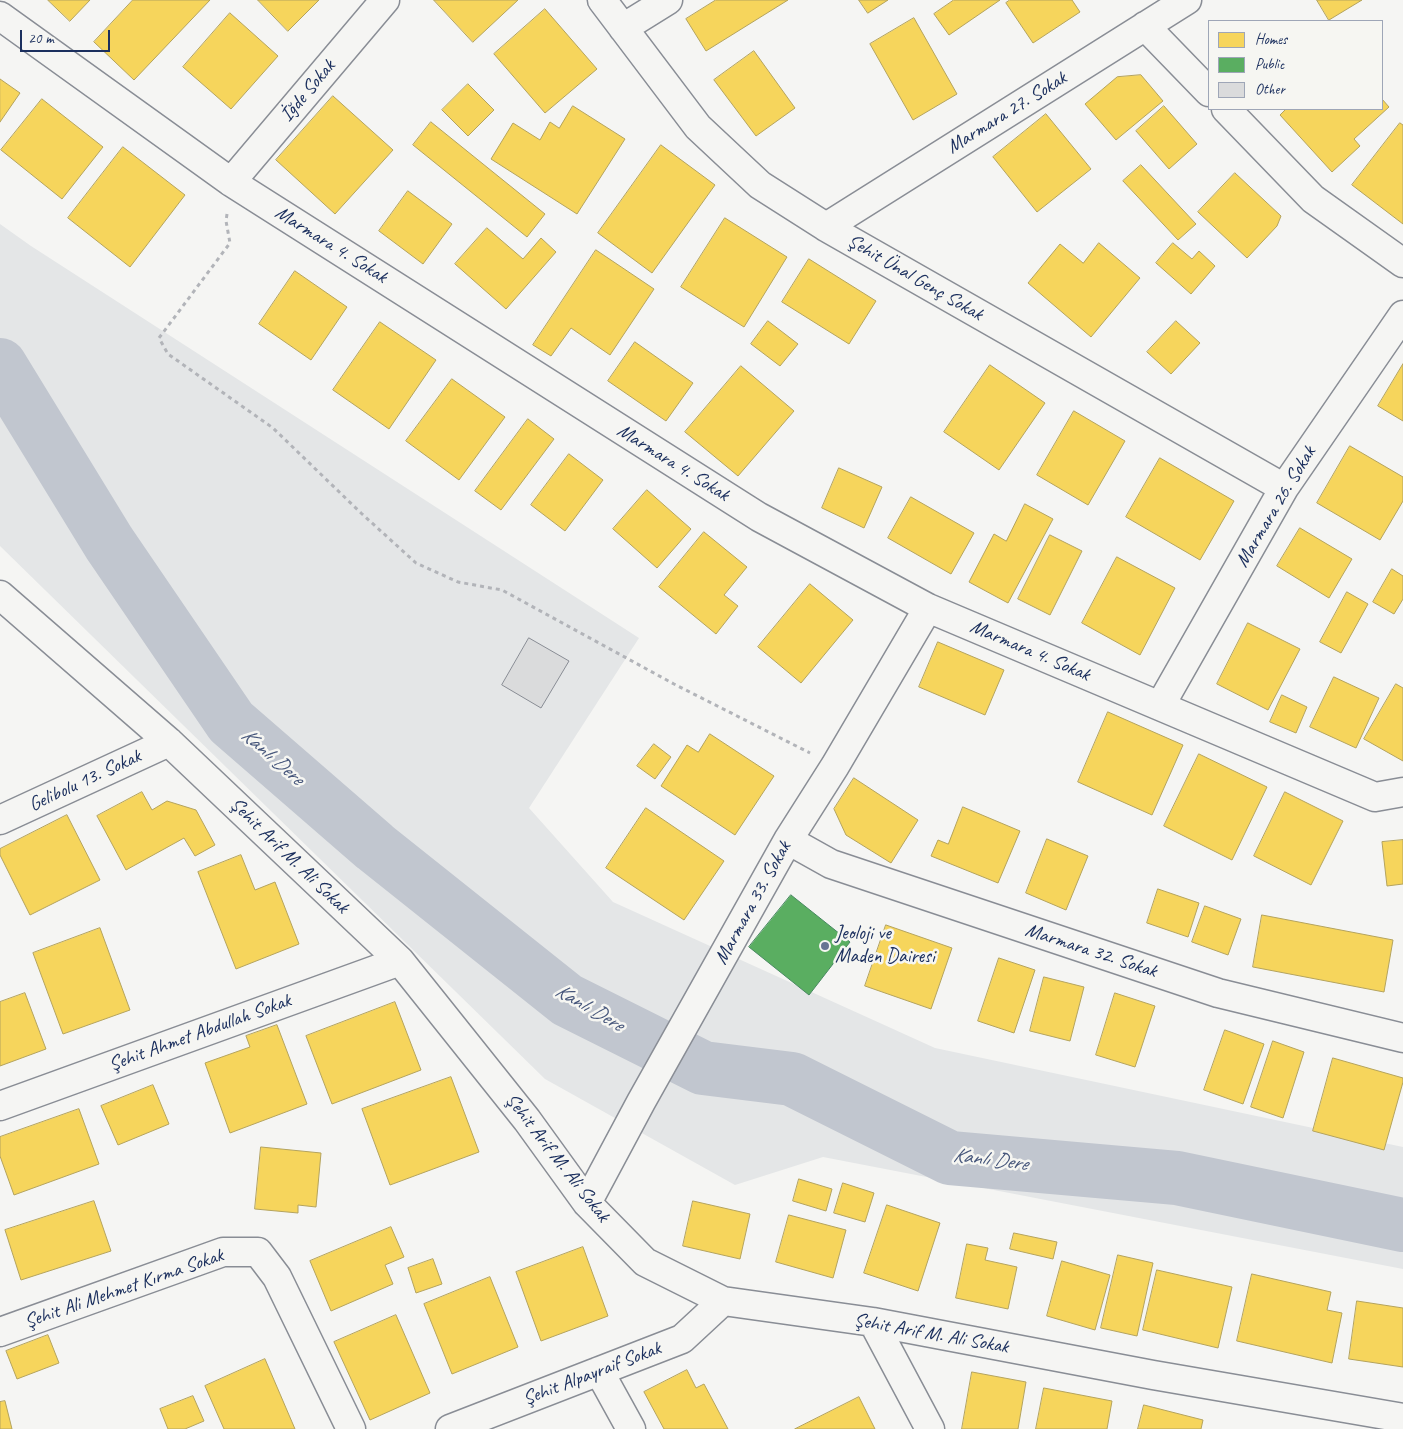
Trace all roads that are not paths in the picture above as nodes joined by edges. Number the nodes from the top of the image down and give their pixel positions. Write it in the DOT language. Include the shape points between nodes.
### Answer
graph roads {
  1 [pos="385,0"];
  2 [pos="602,0"];
  3 [pos="668,0"];
  4 [pos="1187,0"];
  5 [pos="0,16"];
  6 [pos="1145,26"];
  7 [pos="623,28"];
  8 [pos="1208,91"];
  9 [pos="1227,110"];
  10 [pos="231,182"];
  11 [pos="826,227"];
  12 [pos="1403,263"];
  13 [pos="1403,315"];
  14 [pos="1284,488"];
  15 [pos="0,595"];
  16 [pos="928,608"];
  17 [pos="1160,706"];
  18 [pos="169,742"];
  19 [pos="1403,792"];
  20 [pos="0,820"];
  21 [pos="788,840"];
  22 [pos="400,961"];
  23 [pos="1403,1038"];
  24 [pos="0,1106"];
  25 [pos="586,1203"];
  26 [pos="723,1301"];
  27 [pos="873,1322"];
  28 [pos="0,1332"];
  29 [pos="599,1371"];
  30 [pos="1403,1418"];
  31 [pos="351,1429"];
  32 [pos="450,1429"];
  33 [pos="631,1429"];
  34 [pos="930,1429"];
  1 -- 10 [label="street, İğde Sokak"];
  2 -- 7 [label="street, Şehit Ünal Genç Sokak"];
  3 -- 7 [label="street"];
  4 -- 6 [label="street, Marmara 27. Sokak"];
  5 -- 10 [label="street, Marmara 4. Sokak"];
  6 -- 8 [label="street"];
  6 -- 11 [label="street, Marmara 27. Sokak"];
  7 -- 11 [label="street, Şehit Ünal Genç Sokak" via="698,127 760,185"];
  9 -- 12 [label="street" via="1313,199"];
  10 -- 16 [label="street, Marmara 4. Sokak" via="759,517"];
  11 -- 14 [label="street, Şehit Ünal Genç Sokak"];
  13 -- 14 [label="street, Marmara 26. Sokak"];
  14 -- 17 [label="street, Marmara 26. Sokak"];
  15 -- 18 [label="street, Şehit Arif M. Ali Sokak"];
  16 -- 17 [label="street, Marmara 4. Sokak"];
  16 -- 21 [label="street, Marmara 33. Sokak"];
  17 -- 19 [label="street, Marmara 4. Sokak" via="1376,797"];
  18 -- 20 [label="street, Gelibolu 13. Sokak"];
  18 -- 22 [label="street, Şehit Arif M. Ali Sokak"];
  21 -- 23 [label="street, Marmara 32. Sokak" via="831,864 1218,994"];
  21 -- 25 [label="street, Marmara 33. Sokak"];
  22 -- 24 [label="street, Şehit Ahmet Abdullah Sokak"];
  22 -- 25 [label="street, Şehit Arif M. Ali Sokak" via="527,1120"];
  25 -- 26 [label="street, Şehit Arif M. Ali Sokak" via="645,1262"];
  26 -- 27 [label="street, Şehit Arif M. Ali Sokak"];
  26 -- 29 [label="street, Şehit Alpayraif Sokak" via="682,1339"];
  27 -- 30 [label="street, Şehit Arif M. Ali Sokak"];
  27 -- 34 [label="street"];
  28 -- 31 [label="street, Şehit Ali Mehmet Kırma Sokak" via="223,1252 258,1252 276,1277"];
  29 -- 32 [label="street, Şehit Alpayraif Sokak"];
  29 -- 33 [label="street"];
}
